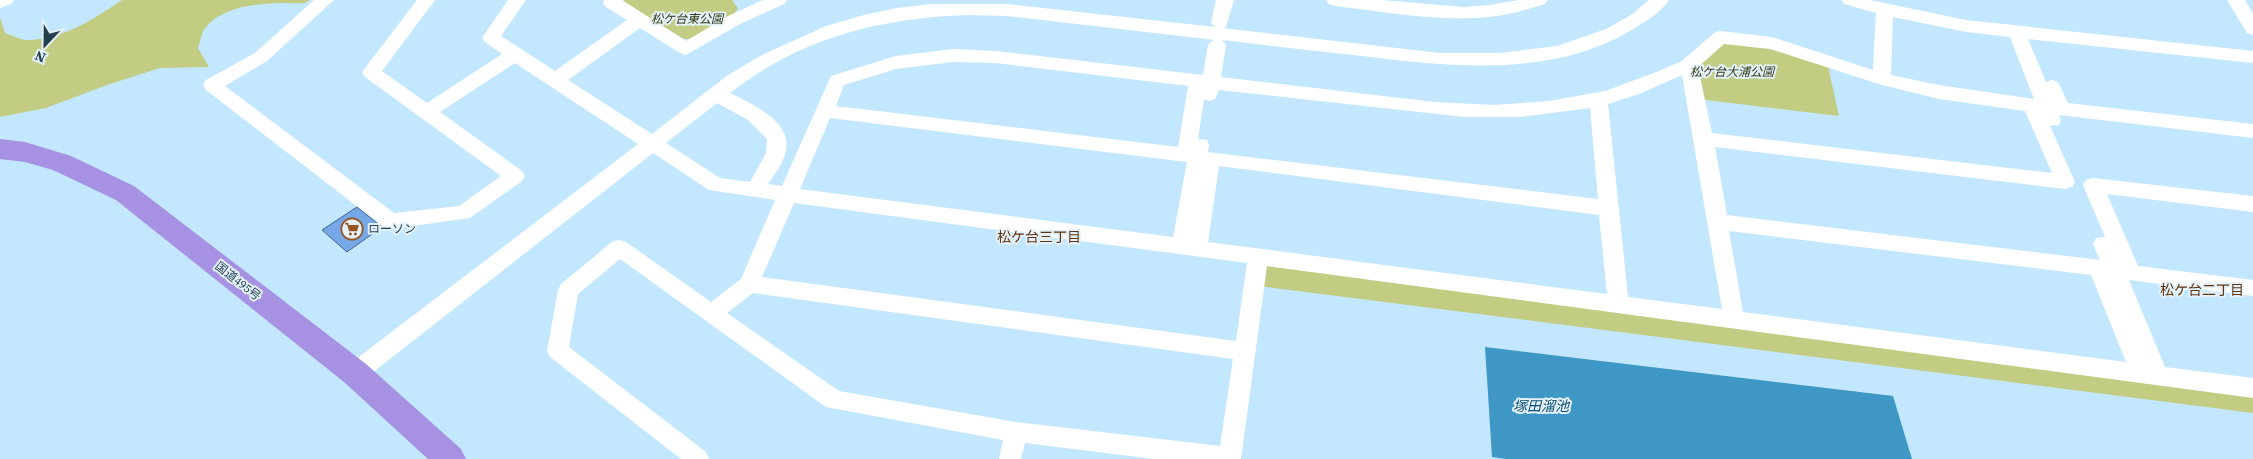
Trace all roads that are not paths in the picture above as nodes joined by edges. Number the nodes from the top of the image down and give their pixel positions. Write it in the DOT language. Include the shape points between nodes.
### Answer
graph roads {
  1 [pos="5,0"];
  2 [pos="325,0"];
  3 [pos="426,0"];
  4 [pos="517,0"];
  5 [pos="613,0"];
  6 [pos="778,0"];
  7 [pos="1225,0"];
  8 [pos="1335,0"];
  9 [pos="1539,0"];
  10 [pos="1660,0"];
  11 [pos="1850,0"];
  12 [pos="2236,0"];
  13 [pos="2250,0"];
  14 [pos="0,2"];
  15 [pos="746,6"];
  16 [pos="2253,6"];
  17 [pos="1885,10"];
  18 [pos="640,20"];
  19 [pos="1220,23"];
  20 [pos="2253,29"];
  21 [pos="2022,32"];
  22 [pos="1217,45"];
  23 [pos="514,55"];
  24 [pos="2253,57"];
  25 [pos="1688,64"];
  26 [pos="1882,79"];
  27 [pos="554,80"];
  28 [pos="1205,81"];
  29 [pos="716,94"];
  30 [pos="1598,100"];
  31 [pos="824,111"];
  32 [pos="426,112"];
  33 [pos="2253,131"];
  34 [pos="1704,139"];
  35 [pos="651,144"];
  36 [pos="0,149"];
  37 [pos="755,190"];
  38 [pos="788,195"];
  39 [pos="2253,204"];
  40 [pos="1607,208"];
  41 [pos="1718,222"];
  42 [pos="1190,247"];
  43 [pos="1258,256"];
  44 [pos="749,284"];
  45 [pos="2253,288"];
  46 [pos="1618,304"];
  47 [pos="711,314"];
  48 [pos="1734,320"];
  49 [pos="1245,351"];
  50 [pos="356,374"];
  51 [pos="2150,375"];
  52 [pos="2253,388"];
  53 [pos="1016,432"];
  54 [pos="450,459"];
  55 [pos="698,459"];
  56 [pos="1010,459"];
  1 -- 14 [label="street"];
  2 -- 32 [label="street" via="261,57 212,85 391,222 463,213 515,176"];
  3 -- 32 [label="street" via="370,72"];
  4 -- 23 [label="street" via="491,38"];
  5 -- 18 [label="street"];
  6 -- 15 [label="street"];
  7 -- 19 [label="street"];
  8 -- 9 [label="street" via="1460,13 1496,11"];
  10 -- 29 [label="street" via="1641,16 1603,38 1543,56 1482,61 1006,10 960,8 920,11 891,14 820,34 762,63"];
  11 -- 17 [label="street"];
  12 -- 20 [label="street"];
  13 -- 16 [label="street"];
  15 -- 18 [label="street" via="686,49"];
  17 -- 21 [label="street" via="1966,26"];
  17 -- 26 [label="street"];
  18 -- 27 [label="street"];
  21 -- 24 [label="street"];
  21 -- 33 [label="street" via="2061,109"];
  21 -- 51 [label="street"];
  22 -- 28 [label="street"];
  23 -- 27 [label="street"];
  23 -- 32 [label="street"];
  25 -- 26 [label="street" via="1720,37 1772,43"];
  25 -- 30 [label="street" via="1644,85"];
  25 -- 34 [label="street"];
  26 -- 34 [label="street" via="1939,92 2032,105 2065,182"];
  27 -- 35 [label="street"];
  28 -- 30 [label="street" via="1476,112 1560,108"];
  28 -- 31 [label="street" via="960,54 879,65 837,81"];
  28 -- 31 [label="street" via="1186,155"];
  28 -- 42 [label="street"];
  29 -- 35 [label="street"];
  29 -- 37 [label="street" via="750,112 776,136 777,148"];
  30 -- 40 [label="street"];
  31 -- 38 [label="street"];
  34 -- 41 [label="street"];
  35 -- 37 [label="street" via="716,185"];
  35 -- 50 [label="street"];
  36 -- 50 [label="highway, 国道495号" via="25,152 62,163 125,193"];
  37 -- 38 [label="street"];
  38 -- 42 [label="street"];
  38 -- 44 [label="street"];
  39 -- 45 [label="street" via="2094,185 2130,272"];
  40 -- 42 [label="street" via="1212,158"];
  40 -- 46 [label="street"];
  41 -- 48 [label="street"];
  41 -- 51 [label="street" via="2098,268"];
  42 -- 43 [label="street"];
  43 -- 46 [label="street"];
  43 -- 49 [label="street"];
  44 -- 47 [label="street"];
  44 -- 49 [label="street"];
  46 -- 48 [label="street"];
  47 -- 53 [label="street" via="834,400"];
  47 -- 55 [label="street" via="619,248 568,290 558,351"];
  48 -- 51 [label="street"];
  49 -- 53 [label="street" via="1230,458"];
  50 -- 54 [label="highway, 国道495号"];
  51 -- 52 [label="street"];
  53 -- 56 [label="street"];
}
